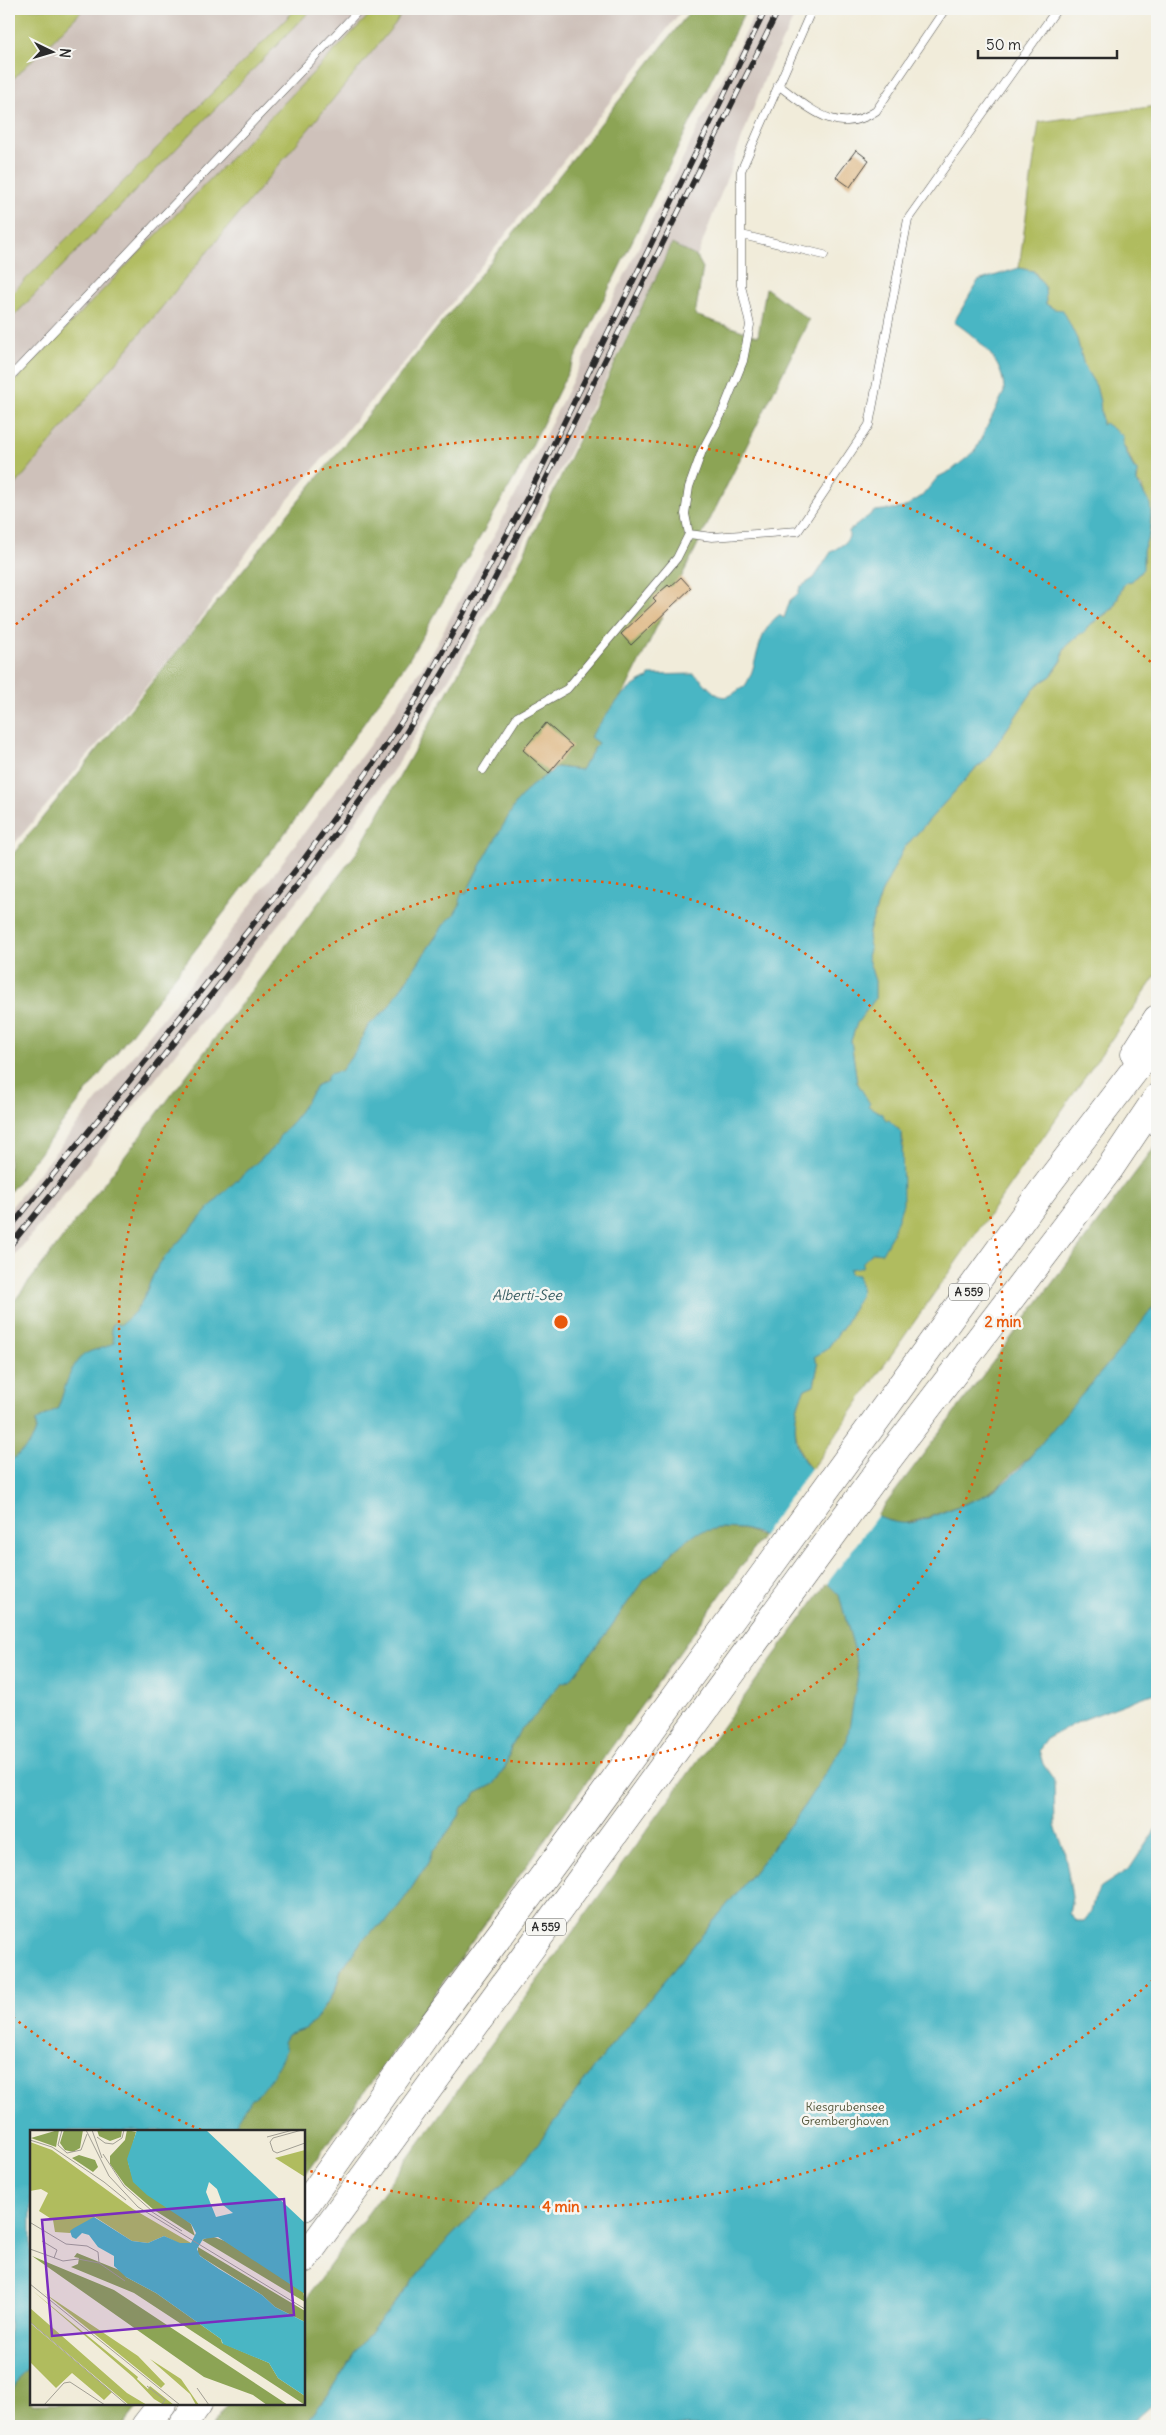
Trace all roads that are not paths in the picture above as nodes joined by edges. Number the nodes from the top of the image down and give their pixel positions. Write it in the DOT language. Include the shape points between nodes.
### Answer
graph roads {
  1 [pos="360,9"];
  2 [pos="812,9"];
  3 [pos="946,9"];
  4 [pos="1057,9"];
  5 [pos="778,85"];
  6 [pos="742,235"];
  7 [pos="824,255"];
  8 [pos="9,378"];
  9 [pos="689,534"];
  10 [pos="484,770"];
  11 [pos="1157,1019"];
  12 [pos="1157,1042"];
  13 [pos="1157,1098"];
  14 [pos="1157,1117"];
  15 [pos="1085,1133"];
  16 [pos="1110,1168"];
  17 [pos="305,2206"];
  18 [pos="305,2257"];
  19 [pos="161,2405"];
  20 [pos="197,2405"];
  21 [pos="145,2426"];
  22 [pos="182,2426"];
  1 -- 8 [label="lane"];
  2 -- 5 [label="lane"];
  3 -- 5 [label="lane" via="876,111 861,120 844,121 818,114"];
  4 -- 9 [label="lane" via="908,219 869,425 798,531 712,537"];
  5 -- 6 [label="lane" via="741,170"];
  6 -- 7 [label="lane"];
  6 -- 9 [label="lane" via="742,284 750,325 743,361 689,487 685,514"];
  9 -- 10 [label="lane" via="677,558 567,689 517,717"];
  11 -- 15 [label="highway"];
  12 -- 15 [label="highway, A 559"];
  13 -- 16 [label="highway, A 559"];
  14 -- 16 [label="highway"];
  15 -- 17 [label="highway, A 559" via="432,2026"];
  16 -- 18 [label="highway, A 559" via="878,1471"];
  19 -- 21 [label="highway"];
  20 -- 22 [label="highway"];
}
